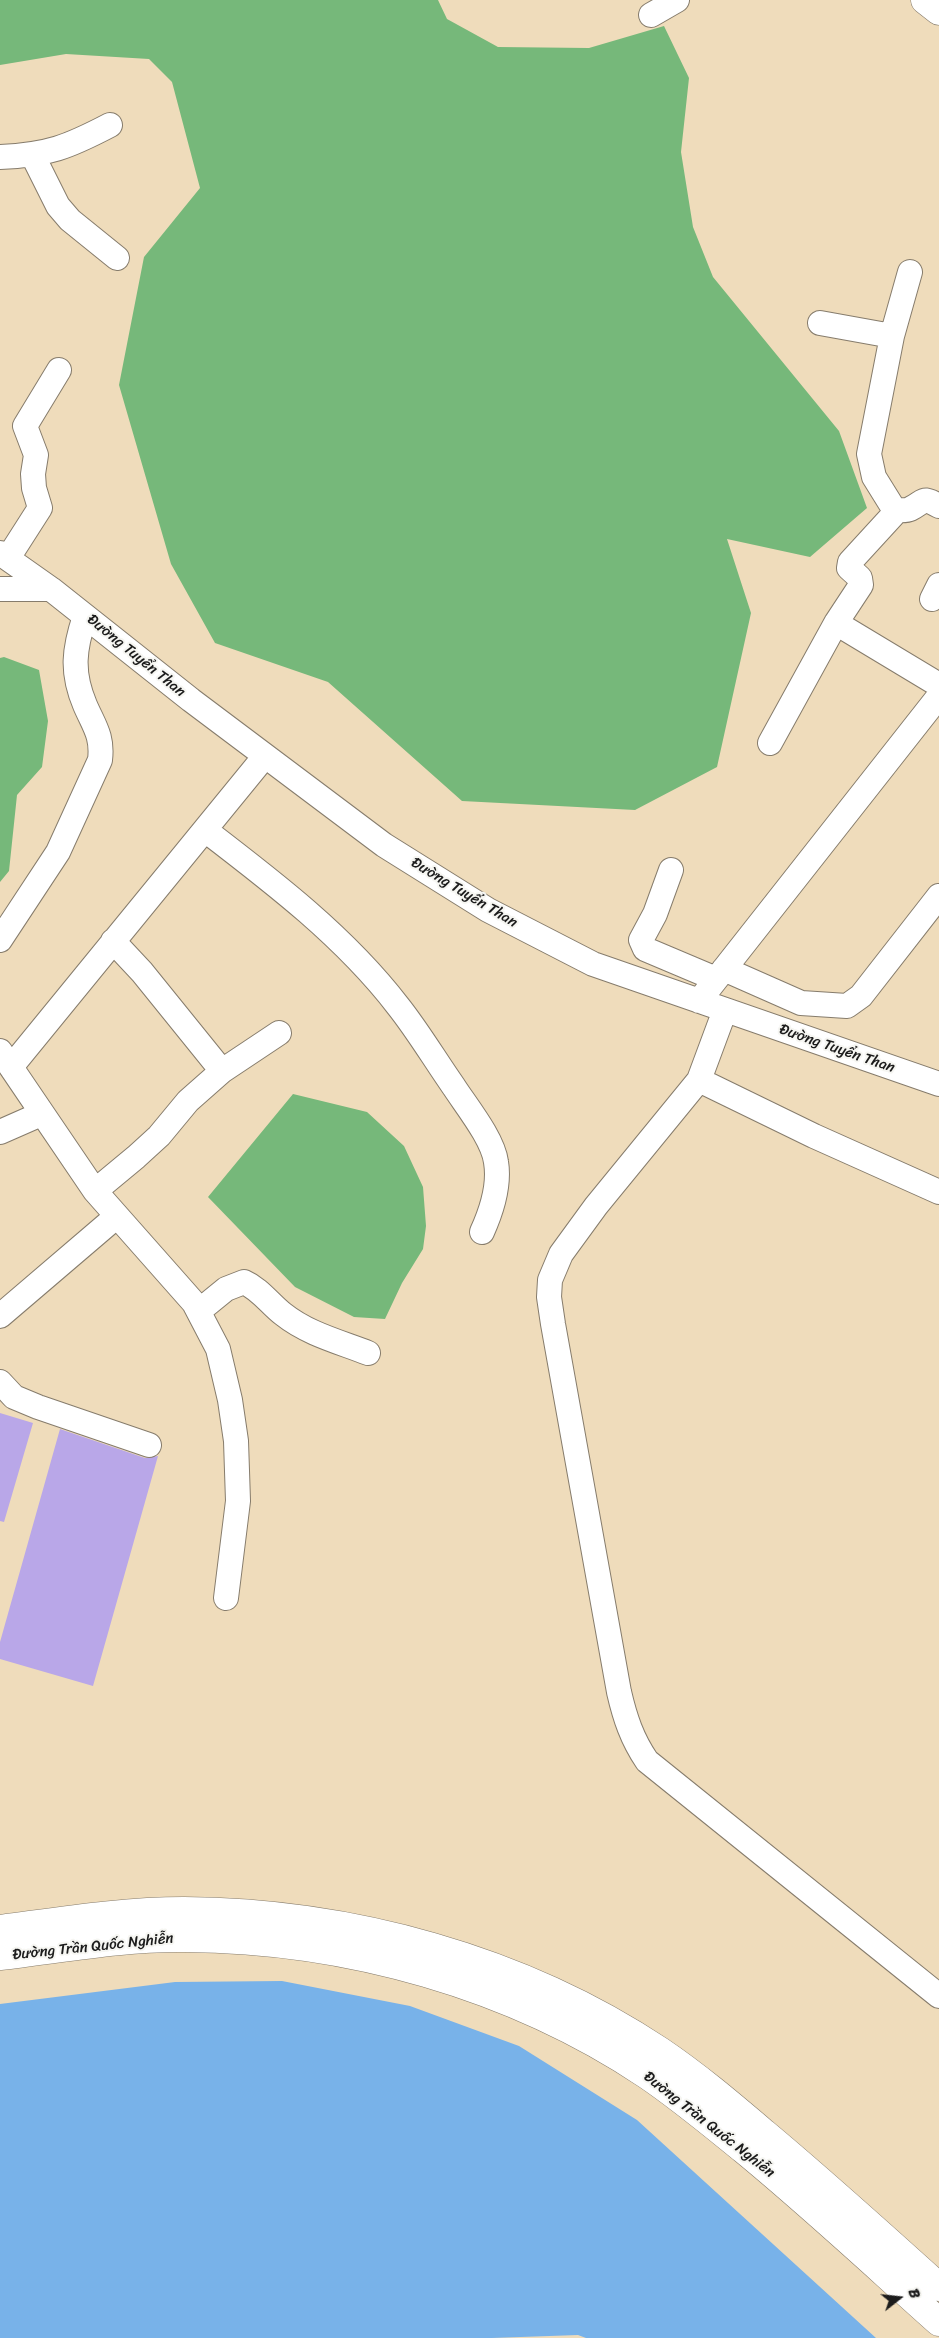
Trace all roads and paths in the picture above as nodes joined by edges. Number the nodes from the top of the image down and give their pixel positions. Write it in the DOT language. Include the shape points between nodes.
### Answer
graph roads {
  1 [pos="678,0"];
  2 [pos="925,0"];
  3 [pos="939,11"];
  4 [pos="651,15"];
  5 [pos="110,125"];
  6 [pos="32,154"];
  7 [pos="0,157"];
  8 [pos="117,258"];
  9 [pos="910,272"];
  10 [pos="820,323"];
  11 [pos="892,336"];
  12 [pos="59,370"];
  13 [pos="939,506"];
  14 [pos="894,510"];
  15 [pos="4,556"];
  16 [pos="0,589"];
  17 [pos="51,589"];
  18 [pos="85,616"];
  19 [pos="836,623"];
  20 [pos="939,685"];
  21 [pos="939,696"];
  22 [pos="770,743"];
  23 [pos="265,756"];
  24 [pos="204,830"];
  25 [pos="671,870"];
  26 [pos="939,896"];
  27 [pos="0,940"];
  28 [pos="113,941"];
  29 [pos="720,974"];
  30 [pos="699,1001"];
  31 [pos="828,1007"];
  32 [pos="723,1016"];
  33 [pos="279,1033"];
  34 [pos="817,1042"];
  35 [pos="6,1059"];
  36 [pos="222,1071"];
  37 [pos="699,1080"];
  38 [pos="939,1084"];
  39 [pos="41,1114"];
  40 [pos="0,1132"];
  41 [pos="95,1191"];
  42 [pos="939,1192"];
  43 [pos="117,1216"];
  44 [pos="482,1232"];
  45 [pos="200,1311"];
  46 [pos="0,1316"];
  47 [pos="368,1353"];
  48 [pos="0,1382"];
  49 [pos="149,1445"];
  50 [pos="226,1598"];
  51 [pos="0,1929"];
  52 [pos="0,1956"];
  53 [pos="939,1996"];
  54 [pos="939,2287"];
  55 [pos="939,2322"];
  1 -- 4 [label="street"];
  2 -- 3 [label="main road"];
  5 -- 6 [label="street" via="53,151"];
  6 -- 7 [label="street"];
  6 -- 8 [label="street" via="58,206 70,220"];
  9 -- 11 [label="street"];
  10 -- 11 [label="street"];
  11 -- 14 [label="street" via="869,454 874,477"];
  12 -- 15 [label="street" via="26,426 36,455 32,474 40,508"];
  13 -- 14 [label="street" via="927,499 909,509"];
  14 -- 19 [label="street" via="894,514 850,562 849,568 860,578 862,585"];
  15 -- 17 [label="street, Đường Tuyển Than"];
  16 -- 17 [label="street"];
  17 -- 18 [label="street, Đường Tuyển Than"];
  18 -- 23 [label="street, Đường Tuyển Than"];
  18 -- 27 [label="street" via="74,657 84,704 102,745 100,760 58,852"];
  19 -- 20 [label="street"];
  19 -- 22 [label="street"];
  21 -- 29 [label="street"];
  23 -- 24 [label="street"];
  23 -- 30 [label="street, Đường Tuyển Than" via="384,844 488,910 593,964"];
  24 -- 28 [label="street"];
  24 -- 44 [label="street" via="320,924 398,1005 469,1110 496,1160 495,1195"];
  25 -- 29 [label="street" via="642,945 645,949"];
  26 -- 31 [label="street" via="861,996 846,1006"];
  28 -- 35 [label="street"];
  28 -- 36 [label="street"];
  29 -- 30 [label="street"];
  29 -- 31 [label="street" via="801,1003"];
  30 -- 32 [label="street, Đường Tuyển Than"];
  31 -- 34 [label="street"];
  32 -- 34 [label="street, Đường Tuyển Than"];
  32 -- 37 [label="street"];
  33 -- 36 [label="street"];
  34 -- 38 [label="street, Đường Tuyển Than"];
  35 -- 39 [label="street"];
  36 -- 41 [label="street" via="188,1101 159,1136"];
  37 -- 42 [label="street"];
  37 -- 53 [label="street" via="575,1234 554,1267 550,1280 553,1324 626,1723 647,1762"];
  39 -- 40 [label="street"];
  39 -- 41 [label="street"];
  41 -- 43 [label="street"];
  43 -- 45 [label="street"];
  43 -- 46 [label="street"];
  45 -- 47 [label="street" via="226,1288 244,1282 302,1327"];
  45 -- 50 [label="street" via="218,1349 236,1440 238,1500"];
  48 -- 49 [label="street" via="14,1397"];
  51 -- 54 [label="main road, Đường Trần Quốc Nghiễn" via="124,1914 246,1914 314,1921 374,1933 485,1964 602,2017 660,2051 722,2097"];
  52 -- 55 [label="main road, Đường Trần Quốc Nghiễn" via="123,1941 240,1939 367,1958 480,1990 536,2013 647,2075 771,2173"];
}
